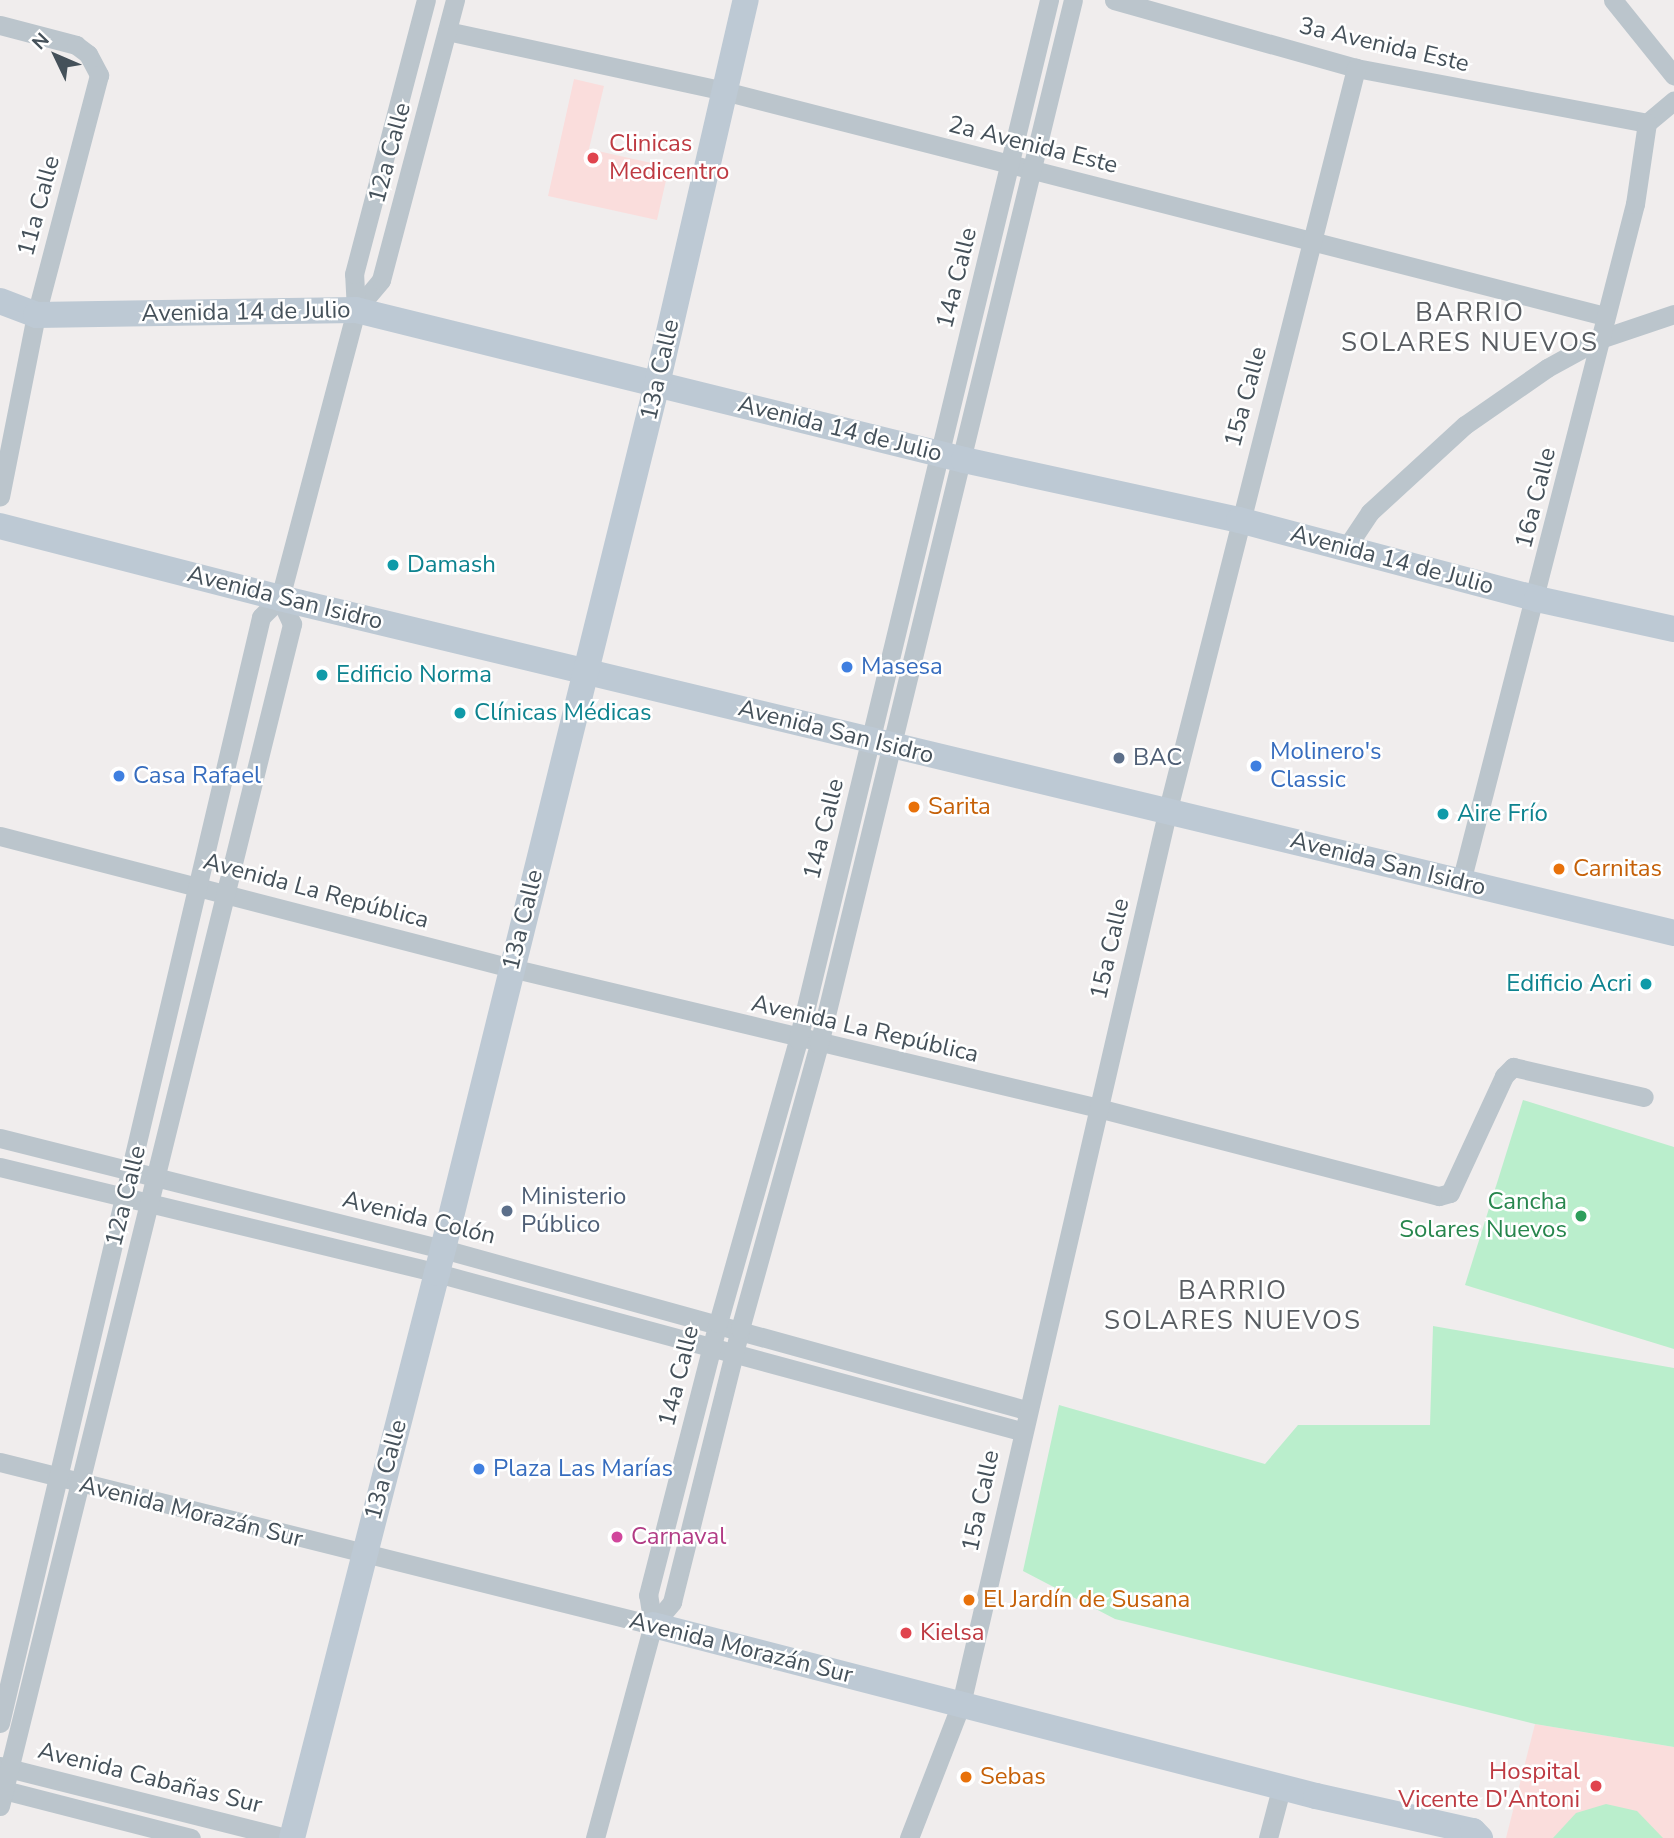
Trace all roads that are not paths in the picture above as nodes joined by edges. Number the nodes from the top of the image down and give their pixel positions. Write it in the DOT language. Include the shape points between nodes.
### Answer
graph roads {
  1 [pos="426,0"];
  2 [pos="455,0"];
  3 [pos="746,0"];
  4 [pos="1049,0"];
  5 [pos="1073,0"];
  6 [pos="1114,0"];
  7 [pos="1613,0"];
  8 [pos="0,26"];
  9 [pos="447,31"];
  10 [pos="1356,68"];
  11 [pos="1674,76"];
  12 [pos="724,91"];
  13 [pos="1674,100"];
  14 [pos="1647,122"];
  15 [pos="1009,165"];
  16 [pos="1030,170"];
  17 [pos="1314,239"];
  18 [pos="0,301"];
  19 [pos="356,310"];
  20 [pos="1674,314"];
  21 [pos="36,315"];
  22 [pos="1605,316"];
  23 [pos="1600,339"];
  24 [pos="657,384"];
  25 [pos="952,457"];
  26 [pos="0,496"];
  27 [pos="1239,520"];
  28 [pos="0,526"];
  29 [pos="1346,548"];
  30 [pos="280,598"];
  31 [pos="1537,598"];
  32 [pos="1674,629"];
  33 [pos="586,670"];
  34 [pos="882,744"];
  35 [pos="1167,813"];
  36 [pos="0,836"];
  37 [pos="1461,882"];
  38 [pos="198,885"];
  39 [pos="223,892"];
  40 [pos="1674,933"];
  41 [pos="511,968"];
  42 [pos="798,1040"];
  43 [pos="819,1044"];
  44 [pos="1644,1097"];
  45 [pos="1098,1108"];
  46 [pos="0,1138"];
  47 [pos="0,1167"];
  48 [pos="130,1170"];
  49 [pos="156,1177"];
  50 [pos="124,1195"];
  51 [pos="150,1203"];
  52 [pos="440,1261"];
  53 [pos="718,1323"];
  54 [pos="740,1329"];
  55 [pos="712,1348"];
  56 [pos="735,1353"];
  57 [pos="1026,1410"];
  58 [pos="1021,1430"];
  59 [pos="0,1462"];
  60 [pos="56,1476"];
  61 [pos="80,1484"];
  62 [pos="364,1556"];
  63 [pos="653,1625"];
  64 [pos="961,1704"];
  65 [pos="0,1723"];
  66 [pos="5,1767"];
  67 [pos="1282,1785"];
  68 [pos="1,1795"];
  69 [pos="191,1838"];
  70 [pos="289,1838"];
  71 [pos="595,1838"];
  72 [pos="909,1838"];
  73 [pos="1268,1838"];
  74 [pos="1480,1838"];
  1 -- 19 [label="street, 12a Calle" via="354,274"];
  2 -- 9 [label="street, 12a Calle"];
  3 -- 12 [label="street, 13a Calle"];
  4 -- 15 [label="street, 14a Calle"];
  5 -- 16 [label="street"];
  6 -- 10 [label="street, 3a Avenida Este"];
  7 -- 11 [label="street"];
  8 -- 21 [label="street, 11a Calle" via="76,45 88,54 99,75"];
  9 -- 12 [label="street, 2a Avenida Este"];
  9 -- 19 [label="street, 12a Calle" via="381,280"];
  10 -- 14 [label="street, 3a Avenida Este"];
  10 -- 17 [label="street, 15a Calle"];
  12 -- 15 [label="street, 2a Avenida Este"];
  12 -- 24 [label="street, 13a Calle"];
  13 -- 14 [label="street"];
  14 -- 22 [label="street, 16a Calle" via="1635,204"];
  15 -- 16 [label="street, 2a Avenida Este"];
  15 -- 25 [label="street, 14a Calle"];
  16 -- 17 [label="street, 2a Avenida Este"];
  16 -- 25 [label="street"];
  17 -- 22 [label="street, 2a Avenida Este"];
  17 -- 27 [label="street, 15a Calle"];
  18 -- 21 [label="street, Avenida 14 de Julio"];
  19 -- 21 [label="street, Avenida 14 de Julio"];
  19 -- 24 [label="street, Avenida 14 de Julio"];
  19 -- 30 [label="street, 12a Calle"];
  20 -- 23 [label="street"];
  21 -- 26 [label="street, 11a Calle"];
  22 -- 23 [label="street, 16a Calle"];
  23 -- 29 [label="street" via="1547,368 1465,425 1370,512"];
  23 -- 31 [label="street, 16a Calle"];
  24 -- 25 [label="street, Avenida 14 de Julio"];
  24 -- 33 [label="street, 13a Calle"];
  25 -- 27 [label="street, Avenida 14 de Julio"];
  25 -- 34 [label="street, 14a Calle"];
  27 -- 29 [label="street, Avenida 14 de Julio"];
  27 -- 35 [label="street, 15a Calle"];
  28 -- 30 [label="street, Avenida San Isidro"];
  29 -- 31 [label="street, Avenida 14 de Julio"];
  30 -- 33 [label="street, Avenida San Isidro"];
  30 -- 38 [label="street, 12a Calle" via="261,617"];
  30 -- 39 [label="street, 12a Calle" via="292,624"];
  31 -- 32 [label="street, Avenida 14 de Julio"];
  31 -- 37 [label="street, 16a Calle"];
  33 -- 34 [label="street, Avenida San Isidro"];
  33 -- 41 [label="street, 13a Calle"];
  34 -- 35 [label="street, Avenida San Isidro"];
  34 -- 42 [label="street, 14a Calle"];
  34 -- 43 [label="street, 14a Calle"];
  35 -- 37 [label="street, Avenida San Isidro"];
  35 -- 45 [label="street, 15a Calle"];
  36 -- 38 [label="street, Avenida La República"];
  37 -- 40 [label="street, Avenida San Isidro"];
  38 -- 39 [label="street, Avenida La República"];
  38 -- 48 [label="street, 12a Calle"];
  39 -- 41 [label="street, Avenida La República"];
  39 -- 49 [label="street, 12a Calle"];
  41 -- 42 [label="street, Avenida La República"];
  41 -- 52 [label="street, 13a Calle"];
  42 -- 43 [label="street, Avenida La República"];
  42 -- 53 [label="street, 14a Calle"];
  43 -- 45 [label="street, Avenida La República"];
  43 -- 54 [label="street, 14a Calle"];
  44 -- 45 [label="street, Avenida La República" via="1513,1067 1504,1076 1446,1197"];
  45 -- 57 [label="street, 15a Calle"];
  46 -- 48 [label="street, Avenida Colón"];
  47 -- 50 [label="street, Avenida Colón"];
  48 -- 49 [label="street, Avenida Colón"];
  48 -- 50 [label="street, 12a Calle"];
  49 -- 51 [label="street, 12a Calle"];
  49 -- 52 [label="street, Avenida Colón"];
  50 -- 51 [label="street, Avenida Colón"];
  50 -- 60 [label="street, 12a Calle"];
  51 -- 52 [label="street, Avenida Colón"];
  51 -- 61 [label="street, 12a Calle"];
  52 -- 53 [label="street, Avenida Colón"];
  52 -- 55 [label="street, Avenida Colón"];
  52 -- 62 [label="street, 13a Calle"];
  53 -- 54 [label="street, Avenida Colón"];
  53 -- 55 [label="street, 14a Calle"];
  54 -- 56 [label="street, 14a Calle"];
  54 -- 57 [label="street, Avenida Colón"];
  55 -- 56 [label="street, Avenida Colón"];
  55 -- 63 [label="street, 14a Calle" via="648,1595"];
  56 -- 58 [label="street, Avenida Colón"];
  56 -- 63 [label="street, 14a Calle" via="672,1602"];
  57 -- 58 [label="street, 15a Calle"];
  58 -- 64 [label="street, 15a Calle"];
  59 -- 60 [label="street, Avenida Morazán Sur"];
  60 -- 61 [label="street, Avenida Morazán Sur"];
  60 -- 65 [label="street, 12a Calle"];
  61 -- 62 [label="street, Avenida Morazán Sur"];
  61 -- 66 [label="street, 12a Calle"];
  62 -- 63 [label="street, Avenida Morazán Sur"];
  62 -- 70 [label="street, 13a Calle"];
  63 -- 64 [label="street, Avenida Morazán Sur"];
  63 -- 71 [label="street, 14a Calle"];
  64 -- 67 [label="street, Avenida Morazán Sur"];
  64 -- 72 [label="street, 15a Calle"];
  66 -- 68 [label="street, 12a Calle"];
  66 -- 70 [label="street, Avenida Cabañas Sur"];
  67 -- 73 [label="street"];
  67 -- 74 [label="street, Avenida Morazán Sur" via="1473,1831"];
  68 -- 69 [label="street, Avenida Cabañas Sur"];
}
